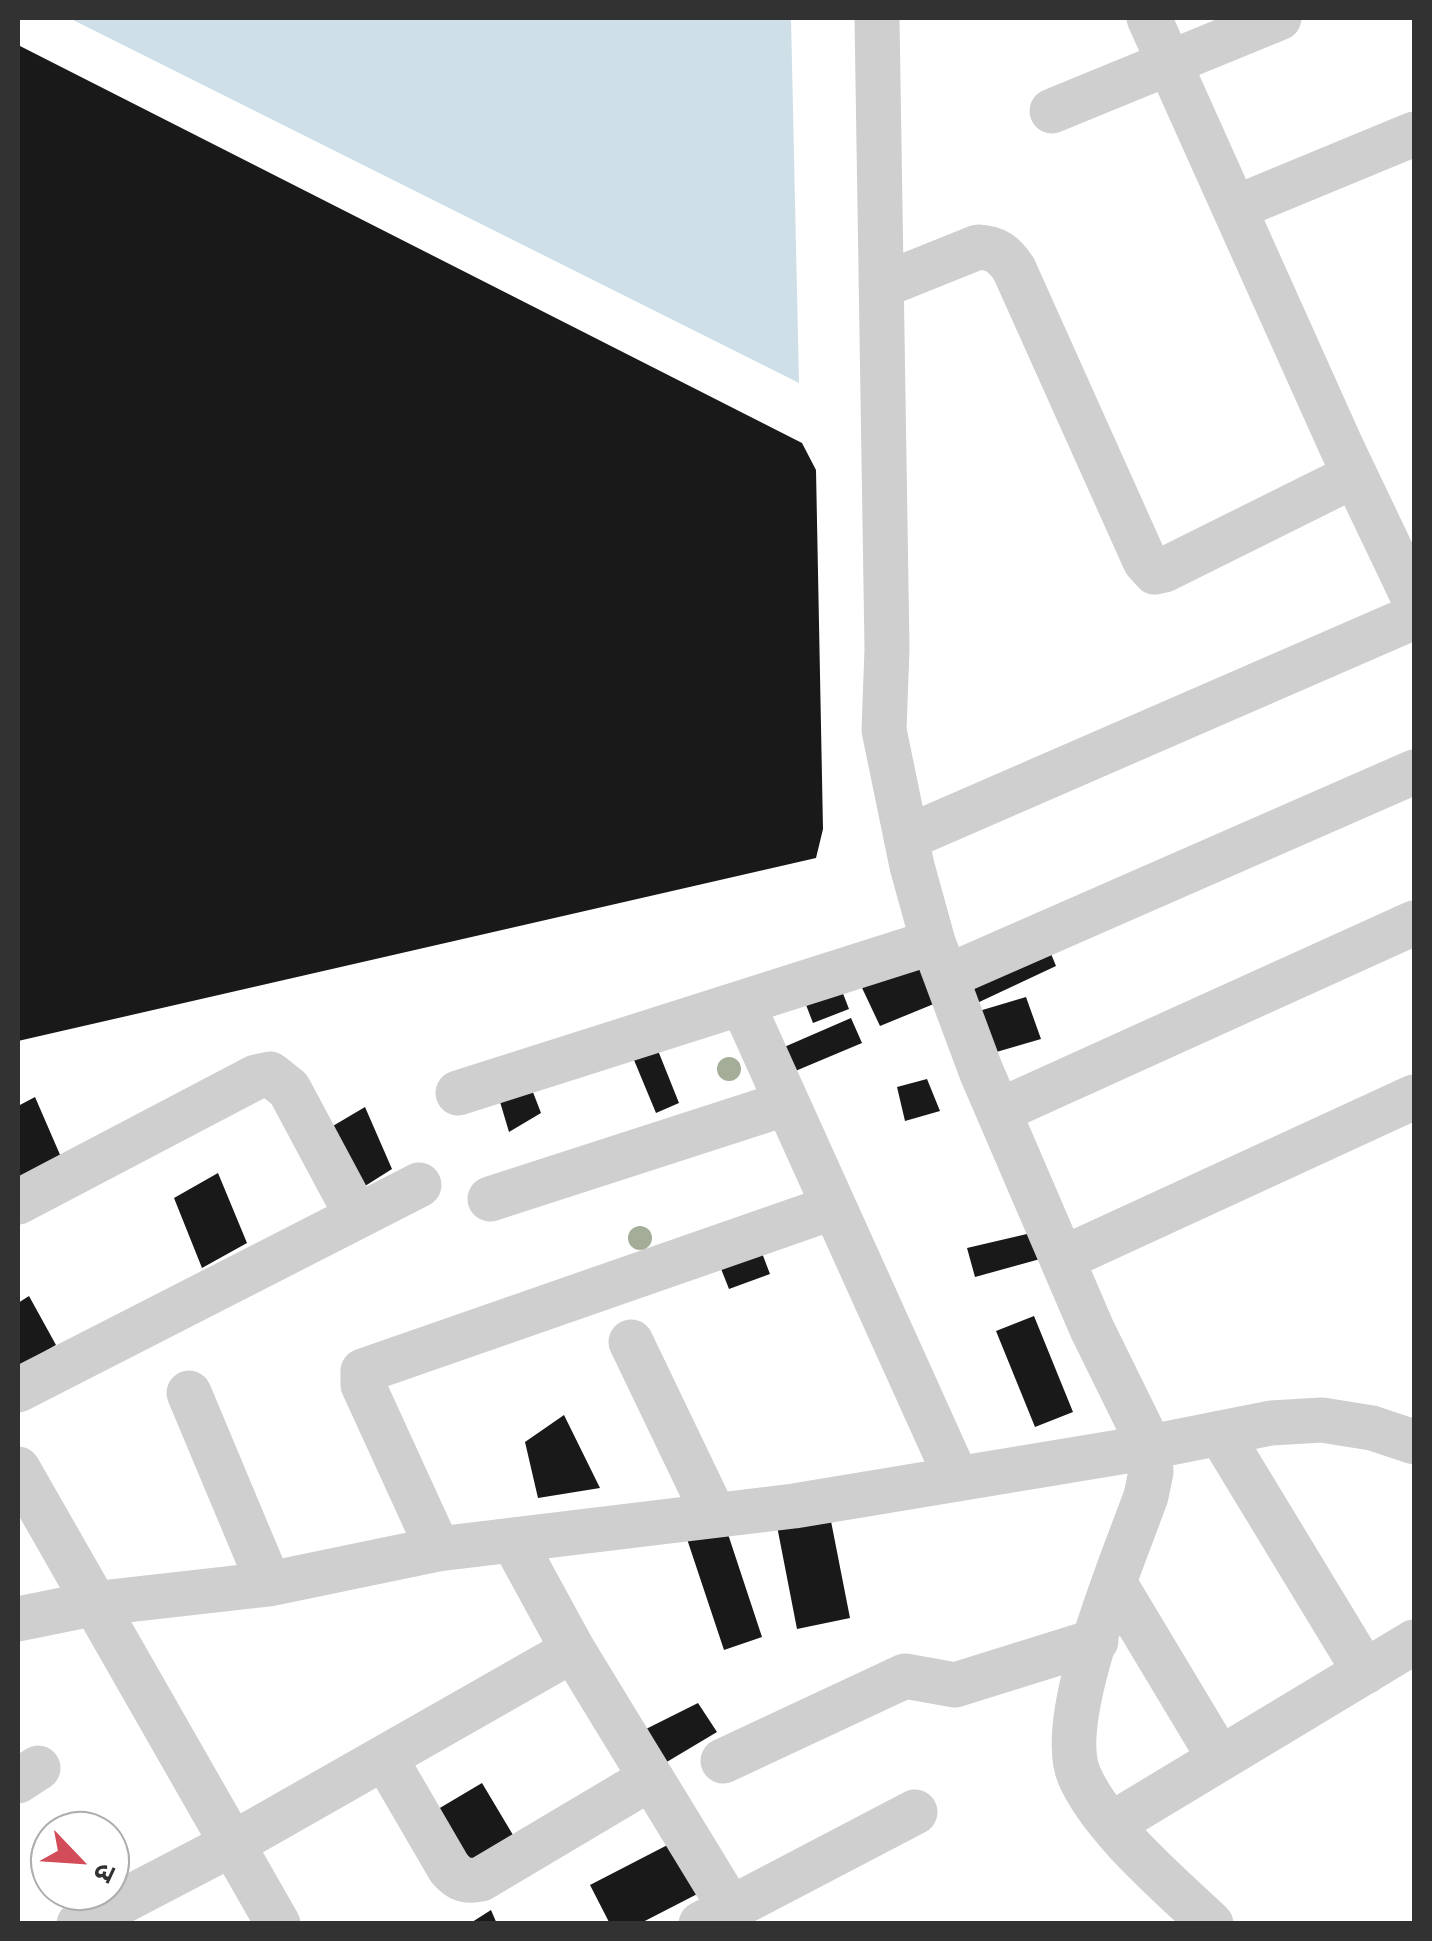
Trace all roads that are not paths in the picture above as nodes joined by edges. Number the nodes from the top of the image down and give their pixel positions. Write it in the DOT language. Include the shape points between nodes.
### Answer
graph roads {
  1 [pos="877,18"];
  2 [pos="1149,18"];
  3 [pos="1279,18"];
  4 [pos="1170,64"];
  5 [pos="1052,111"];
  6 [pos="1414,134"];
  7 [pos="1235,208"];
  8 [pos="881,286"];
  9 [pos="1355,474"];
  10 [pos="1414,599"];
  11 [pos="1414,617"];
  12 [pos="1414,772"];
  13 [pos="906,838"];
  14 [pos="1414,923"];
  15 [pos="939,959"];
  16 [pos="742,1003"];
  17 [pos="458,1093"];
  18 [pos="1414,1097"];
  19 [pos="787,1102"];
  20 [pos="999,1112"];
  21 [pos="418,1185"];
  22 [pos="490,1199"];
  23 [pos="18,1202"];
  24 [pos="834,1207"];
  25 [pos="357,1216"];
  26 [pos="1062,1258"];
  27 [pos="631,1342"];
  28 [pos="18,1390"];
  29 [pos="189,1393"];
  30 [pos="1220,1433"];
  31 [pos="1414,1442"];
  32 [pos="1150,1447"];
  33 [pos="18,1469"];
  34 [pos="957,1479"];
  35 [pos="714,1516"];
  36 [pos="512,1540"];
  37 [pos="438,1549"];
  38 [pos="269,1584"];
  39 [pos="1115,1584"];
  40 [pos="92,1604"];
  41 [pos="18,1619"];
  42 [pos="1096,1642"];
  43 [pos="1414,1642"];
  44 [pos="573,1650"];
  45 [pos="1365,1672"];
  46 [pos="385,1758"];
  47 [pos="1220,1759"];
  48 [pos="722,1761"];
  49 [pos="651,1778"];
  50 [pos="915,1812"];
  51 [pos="1112,1824"];
  52 [pos="234,1842"];
  53 [pos="716,1916"];
  54 [pos="79,1924"];
  55 [pos="278,1924"];
  56 [pos="1211,1924"];
  1 -- 8 [label="street"];
  2 -- 4 [label="street"];
  3 -- 4 [label="street"];
  4 -- 5 [label="street"];
  4 -- 7 [label="street"];
  6 -- 7 [label="street"];
  7 -- 9 [label="street"];
  8 -- 9 [label="street" via="978,247 1006,257 1144,561 1155,572"];
  8 -- 13 [label="street" via="884,730"];
  9 -- 10 [label="street"];
  11 -- 13 [label="street"];
  12 -- 15 [label="street"];
  13 -- 15 [label="street"];
  14 -- 20 [label="street"];
  15 -- 16 [label="street"];
  15 -- 20 [label="street"];
  16 -- 17 [label="street"];
  16 -- 19 [label="street"];
  18 -- 26 [label="street"];
  19 -- 22 [label="street"];
  19 -- 24 [label="street"];
  20 -- 26 [label="street"];
  21 -- 25 [label="street"];
  23 -- 25 [label="street" via="270,1074 289,1089"];
  24 -- 34 [label="street"];
  24 -- 37 [label="street" via="363,1371 363,1385"];
  25 -- 28 [label="street"];
  26 -- 32 [label="street"];
  27 -- 35 [label="street"];
  29 -- 38 [label="street"];
  30 -- 31 [label="street" via="1322,1420"];
  30 -- 32 [label="street"];
  30 -- 45 [label="street"];
  32 -- 34 [label="street"];
  32 -- 39 [label="street" via="1146,1496"];
  33 -- 40 [label="street"];
  34 -- 35 [label="street"];
  35 -- 36 [label="street"];
  36 -- 37 [label="street"];
  36 -- 44 [label="street"];
  37 -- 38 [label="street"];
  38 -- 40 [label="street"];
  39 -- 42 [label="street"];
  39 -- 47 [label="street"];
  40 -- 41 [label="street"];
  40 -- 52 [label="street"];
  42 -- 48 [label="street" via="955,1685 904,1676"];
  42 -- 51 [label="street" via="1072,1742 1078,1772"];
  43 -- 45 [label="street"];
  44 -- 46 [label="street"];
  44 -- 49 [label="street"];
  45 -- 47 [label="street"];
  46 -- 49 [label="street" via="449,1868 468,1882"];
  46 -- 52 [label="street"];
  47 -- 51 [label="street"];
  49 -- 53 [label="street"];
  50 -- 53 [label="street"];
  51 -- 56 [label="street"];
  52 -- 54 [label="street"];
  52 -- 55 [label="street"];
}
